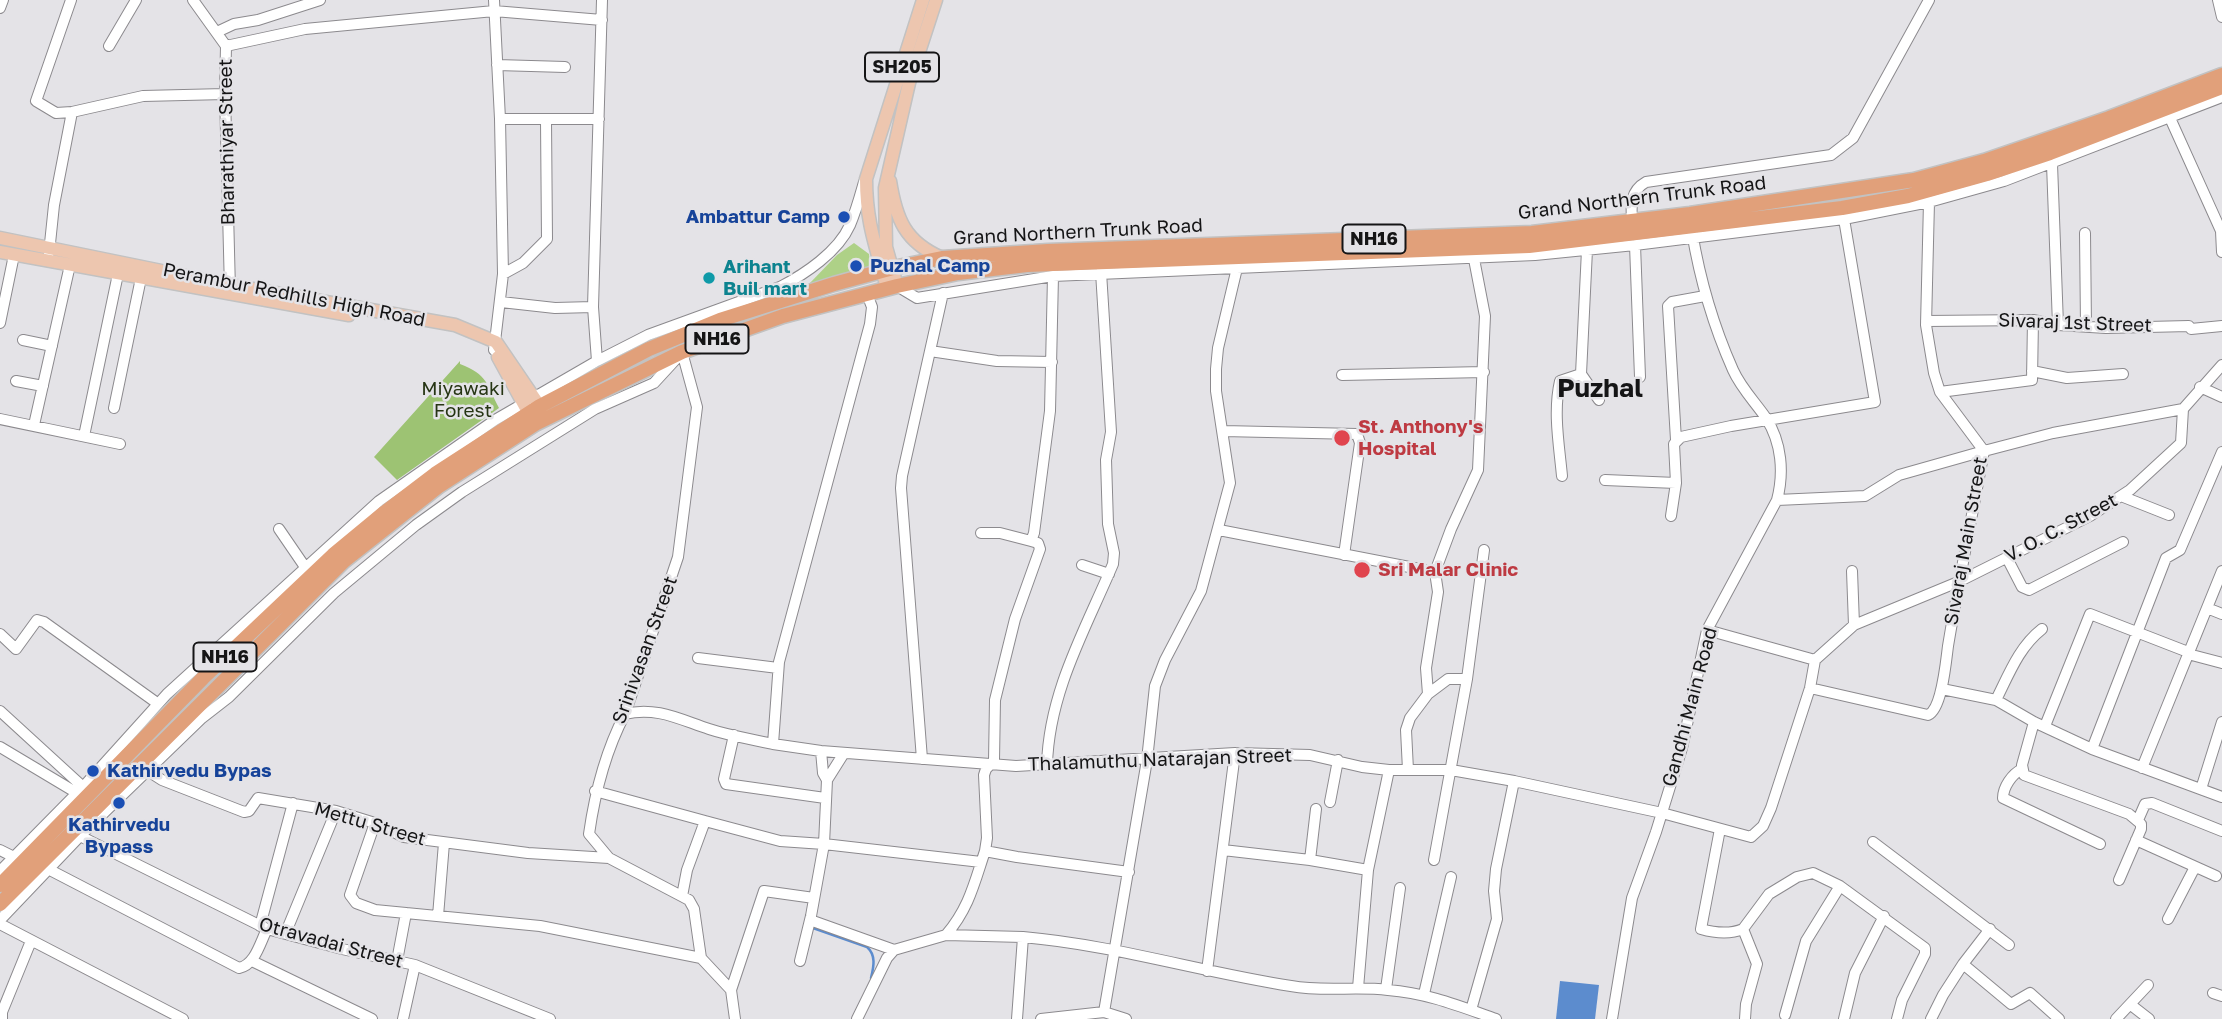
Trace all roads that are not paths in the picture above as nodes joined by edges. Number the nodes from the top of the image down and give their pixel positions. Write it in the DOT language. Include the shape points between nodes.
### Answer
graph roads {
  1 [pos="4,0"];
  2 [pos="71,0"];
  3 [pos="136,0"];
  4 [pos="193,0"];
  5 [pos="320,0"];
  6 [pos="494,0"];
  7 [pos="602,0"];
  8 [pos="923,0"];
  9 [pos="936,0"];
  10 [pos="1929,0"];
  11 [pos="2218,0"];
  12 [pos="0,8"];
  13 [pos="494,11"];
  14 [pos="2222,17"];
  15 [pos="602,20"];
  16 [pos="217,32"];
  17 [pos="109,46"];
  18 [pos="226,46"];
  19 [pos="497,65"];
  20 [pos="565,67"];
  21 [pos="2220,77"];
  22 [pos="225,94"];
  23 [pos="2222,97"];
  24 [pos="72,112"];
  25 [pos="2170,118"];
  26 [pos="500,119"];
  27 [pos="599,119"];
  28 [pos="546,121"];
  29 [pos="2052,164"];
  30 [pos="890,170"];
  31 [pos="866,179"];
  32 [pos="1929,202"];
  33 [pos="1844,219"];
  34 [pos="1632,221"];
  35 [pos="1691,227"];
  36 [pos="2085,233"];
  37 [pos="0,238"];
  38 [pos="1635,245"];
  39 [pos="1587,250"];
  40 [pos="0,252"];
  41 [pos="2222,252"];
  42 [pos="48,254"];
  43 [pos="14,255"];
  44 [pos="942,258"];
  45 [pos="1474,259"];
  46 [pos="70,265"];
  47 [pos="1237,268"];
  48 [pos="888,270"];
  49 [pos="1101,272"];
  50 [pos="118,274"];
  51 [pos="503,274"];
  52 [pos="1053,276"];
  53 [pos="141,278"];
  54 [pos="892,287"];
  55 [pos="230,290"];
  56 [pos="943,293"];
  57 [pos="867,294"];
  58 [pos="1705,296"];
  59 [pos="501,302"];
  60 [pos="593,307"];
  61 [pos="2033,320"];
  62 [pos="1926,321"];
  63 [pos="0,323"];
  64 [pos="2058,325"];
  65 [pos="2222,326"];
  66 [pos="2086,327"];
  67 [pos="23,340"];
  68 [pos="52,346"];
  69 [pos="495,346"];
  70 [pos="930,351"];
  71 [pos="682,352"];
  72 [pos="597,361"];
  73 [pos="1052,362"];
  74 [pos="2222,365"];
  75 [pos="2032,371"];
  76 [pos="1484,372"];
  77 [pos="1581,374"];
  78 [pos="2123,374"];
  79 [pos="1342,375"];
  80 [pos="1640,376"];
  81 [pos="16,381"];
  82 [pos="43,386"];
  83 [pos="2200,387"];
  84 [pos="1940,392"];
  85 [pos="2222,397"];
  86 [pos="1599,400"];
  87 [pos="114,408"];
  88 [pos="2183,409"];
  89 [pos="535,411"];
  90 [pos="0,419"];
  91 [pos="1768,420"];
  92 [pos="34,425"];
  93 [pos="1223,431"];
  94 [pos="84,436"];
  95 [pos="1676,440"];
  96 [pos="121,444"];
  97 [pos="1984,451"];
  98 [pos="2222,452"];
  99 [pos="1562,476"];
  100 [pos="1605,480"];
  101 [pos="1676,483"];
  102 [pos="2121,496"];
  103 [pos="1777,500"];
  104 [pos="2169,515"];
  105 [pos="1671,516"];
  106 [pos="279,529"];
  107 [pos="1219,530"];
  108 [pos="981,533"];
  109 [pos="1031,541"];
  110 [pos="2123,542"];
  111 [pos="1483,550"];
  112 [pos="1344,555"];
  113 [pos="2007,558"];
  114 [pos="1082,565"];
  115 [pos="305,567"];
  116 [pos="1852,571"];
  117 [pos="1435,572"];
  118 [pos="2222,572"];
  119 [pos="1109,573"];
  120 [pos="1958,582"];
  121 [pos="2207,608"];
  122 [pos="2222,614"];
  123 [pos="1854,625"];
  124 [pos="2042,629"];
  125 [pos="1707,630"];
  126 [pos="2138,631"];
  127 [pos="0,634"];
  128 [pos="2188,653"];
  129 [pos="698,658"];
  130 [pos="1815,660"];
  131 [pos="2222,663"];
  132 [pos="778,668"];
  133 [pos="1467,679"];
  134 [pos="1811,688"];
  135 [pos="1941,688"];
  136 [pos="1428,694"];
  137 [pos="1996,699"];
  138 [pos="158,703"];
  139 [pos="0,711"];
  140 [pos="625,714"];
  141 [pos="2222,722"];
  142 [pos="2039,724"];
  143 [pos="734,735"];
  144 [pos="773,744"];
  145 [pos="0,747"];
  146 [pos="2092,749"];
  147 [pos="821,751"];
  148 [pos="844,753"];
  149 [pos="1235,754"];
  150 [pos="922,760"];
  151 [pos="1147,760"];
  152 [pos="1338,760"];
  153 [pos="990,764"];
  154 [pos="1046,765"];
  155 [pos="2142,768"];
  156 [pos="2022,769"];
  157 [pos="1389,770"];
  158 [pos="1408,770"];
  159 [pos="1451,770"];
  160 [pos="142,771"];
  161 [pos="827,780"];
  162 [pos="1514,781"];
  163 [pos="2201,789"];
  164 [pos="80,790"];
  165 [pos="595,791"];
  166 [pos="2222,797"];
  167 [pos="825,798"];
  168 [pos="1330,802"];
  169 [pos="293,803"];
  170 [pos="1316,809"];
  171 [pos="336,811"];
  172 [pos="1662,813"];
  173 [pos="2138,820"];
  174 [pos="705,821"];
  175 [pos="375,823"];
  176 [pos="1720,829"];
  177 [pos="2222,831"];
  178 [pos="80,836"];
  179 [pos="2136,840"];
  180 [pos="1873,842"];
  181 [pos="444,843"];
  182 [pos="824,844"];
  183 [pos="2100,844"];
  184 [pos="0,850"];
  185 [pos="1223,850"];
  186 [pos="985,851"];
  187 [pos="14,857"];
  188 [pos="608,859"];
  189 [pos="1310,860"];
  190 [pos="1434,860"];
  191 [pos="981,862"];
  192 [pos="2195,867"];
  193 [pos="2,868"];
  194 [pos="48,869"];
  195 [pos="1368,870"];
  196 [pos="1129,872"];
  197 [pos="2216,876"];
  198 [pos="1451,877"];
  199 [pos="2119,880"];
  200 [pos="0,885"];
  201 [pos="1840,886"];
  202 [pos="1400,888"];
  203 [pos="682,896"];
  204 [pos="814,898"];
  205 [pos="0,904"];
  206 [pos="406,913"];
  207 [pos="438,916"];
  208 [pos="1884,916"];
  209 [pos="2168,919"];
  210 [pos="810,920"];
  211 [pos="0,922"];
  212 [pos="264,927"];
  213 [pos="1743,929"];
  214 [pos="1990,929"];
  215 [pos="286,932"];
  216 [pos="946,935"];
  217 [pos="1023,937"];
  218 [pos="30,941"];
  219 [pos="2009,945"];
  220 [pos="1115,949"];
  221 [pos="894,950"];
  222 [pos="701,958"];
  223 [pos="252,961"];
  224 [pos="397,961"];
  225 [pos="800,961"];
  226 [pos="1963,964"];
  227 [pos="415,965"];
  228 [pos="1207,971"];
  229 [pos="2148,985"];
  230 [pos="1358,988"];
  231 [pos="1386,989"];
  232 [pos="731,990"];
  233 [pos="1424,994"];
  234 [pos="2131,1005"];
  235 [pos="1471,1010"];
  236 [pos="1104,1012"];
  237 [pos="1785,1014"];
  238 [pos="2,1019"];
  239 [pos="183,1019"];
  240 [pos="372,1019"];
  241 [pos="402,1019"];
  242 [pos="550,1019"];
  243 [pos="734,1019"];
  244 [pos="857,1019"];
  245 [pos="1017,1019"];
  246 [pos="1041,1019"];
  247 [pos="1126,1019"];
  248 [pos="1496,1019"];
  249 [pos="1612,1019"];
  250 [pos="1745,1019"];
  251 [pos="1844,1019"];
  252 [pos="1897,1019"];
  253 [pos="1931,1019"];
  254 [pos="2059,1019"];
  255 [pos="2116,1019"];
  256 [pos="2149,1019"];
  1 -- 12 [label="street"];
  2 -- 24 [label="street" via="36,101 56,113"];
  3 -- 17 [label="street"];
  4 -- 16 [label="street, Bharathiyar Street"];
  5 -- 16 [label="street"];
  6 -- 13 [label="street"];
  7 -- 15 [label="street"];
  8 -- 31 [label="main road, SH205"];
  9 -- 30 [label="main road" via="909,83"];
  10 -- 34 [label="street" via="1853,138 1831,155 1646,182 1631,200"];
  11 -- 14 [label="street"];
  13 -- 15 [label="street"];
  13 -- 18 [label="street" via="304,29"];
  13 -- 19 [label="street"];
  15 -- 27 [label="street"];
  16 -- 18 [label="street, Bharathiyar Street"];
  18 -- 22 [label="street, Bharathiyar Street"];
  19 -- 20 [label="street"];
  19 -- 26 [label="street"];
  21 -- 35 [label="highway, Grand Northern Trunk Road / NH16" via="2050,153 1929,190 1842,208"];
  22 -- 24 [label="street" via="143,96"];
  22 -- 55 [label="street, Bharathiyar Street"];
  23 -- 25 [label="street"];
  24 -- 42 [label="street"];
  25 -- 29 [label="street"];
  25 -- 41 [label="street" via="2221,231"];
  26 -- 28 [label="street"];
  26 -- 51 [label="street"];
  27 -- 28 [label="street"];
  27 -- 60 [label="street"];
  28 -- 51 [label="street" via="547,239 523,263"];
  29 -- 32 [label="street"];
  29 -- 64 [label="street"];
  30 -- 44 [label="main road" via="902,228 924,251"];
  30 -- 48 [label="main road" via="884,211"];
  31 -- 48 [label="main road" via="869,229"];
  31 -- 72 [label="street, SH205" via="849,227 798,277 648,335"];
  32 -- 33 [label="street"];
  32 -- 62 [label="street, Sivaraj Main Street"];
  33 -- 35 [label="street"];
  33 -- 91 [label="street" via="1875,402"];
  34 -- 35 [label="highway, Grand Northern Trunk Road / NH16"];
  34 -- 44 [label="highway, Grand Northern Trunk Road / NH16" via="1532,233"];
  35 -- 38 [label="street"];
  35 -- 54 [label="highway, Grand Northern Trunk Road / NH16" via="1529,246 1027,265"];
  35 -- 58 [label="street, Gandhi Main Road"];
  36 -- 66 [label="street"];
  37 -- 42 [label="main road, Perambur Redhills High Road"];
  38 -- 39 [label="street"];
  38 -- 80 [label="street"];
  39 -- 45 [label="street"];
  39 -- 77 [label="street"];
  40 -- 43 [label="main road, Perambur Redhills High Road"];
  42 -- 43 [label="main road, Perambur Redhills High Road"];
  42 -- 46 [label="main road, Perambur Redhills High Road"];
  42 -- 55 [label="main road, Perambur Redhills High Road"];
  43 -- 63 [label="street"];
  44 -- 48 [label="highway, Grand Northern Trunk Road / NH16"];
  45 -- 47 [label="street"];
  45 -- 76 [label="street" via="1485,316"];
  46 -- 50 [label="main road, Perambur Redhills High Road"];
  46 -- 68 [label="street"];
  47 -- 49 [label="street"];
  47 -- 93 [label="street" via="1216,369"];
  48 -- 54 [label="main road"];
  48 -- 89 [label="highway, Grand Northern Trunk Road / NH16" via="720,320 649,349"];
  49 -- 52 [label="street"];
  49 -- 119 [label="street" via="1111,432 1106,460 1114,553"];
  50 -- 53 [label="main road, Perambur Redhills High Road"];
  50 -- 94 [label="street"];
  51 -- 59 [label="street"];
  52 -- 56 [label="street"];
  52 -- 73 [label="street"];
  53 -- 55 [label="main road, Perambur Redhills High Road"];
  53 -- 87 [label="street"];
  54 -- 56 [label="street" via="917,298"];
  54 -- 57 [label="highway, Grand Northern Trunk Road / NH16"];
  55 -- 69 [label="main road, Perambur Redhills High Road" via="455,325"];
  56 -- 70 [label="street"];
  57 -- 71 [label="highway, Grand Northern Trunk Road / NH16" via="783,316"];
  57 -- 132 [label="street" via="872,307 870,324"];
  58 -- 91 [label="street, Gandhi Main Road" via="1735,373"];
  58 -- 95 [label="street" via="1668,306"];
  59 -- 60 [label="street"];
  59 -- 69 [label="street"];
  60 -- 72 [label="street"];
  61 -- 62 [label="street, Sivaraj 1st Street"];
  61 -- 64 [label="street, Sivaraj 1st Street"];
  61 -- 75 [label="street"];
  62 -- 84 [label="street, Sivaraj Main Street"];
  64 -- 66 [label="street, Sivaraj 1st Street"];
  65 -- 66 [label="street, Sivaraj 1st Street"];
  67 -- 68 [label="street"];
  68 -- 82 [label="street"];
  69 -- 89 [label="main road"];
  70 -- 73 [label="street" via="997,361"];
  70 -- 150 [label="street" via="901,488"];
  71 -- 89 [label="highway, Grand Northern Trunk Road / NH16"];
  71 -- 140 [label="street, Srinivasan Street" via="697,407 678,557"];
  71 -- 160 [label="street" via="654,383 595,410 416,525 334,593 229,697"];
  72 -- 89 [label="street, SH205"];
  73 -- 109 [label="street" via="1044,467"];
  74 -- 83 [label="street"];
  75 -- 78 [label="street" via="2067,378"];
  75 -- 84 [label="street" via="2032,380"];
  76 -- 79 [label="street"];
  76 -- 117 [label="street" via="1478,470"];
  77 -- 86 [label="street"];
  77 -- 99 [label="street" via="1559,384 1556,410"];
  81 -- 82 [label="street"];
  82 -- 92 [label="street"];
  83 -- 85 [label="street"];
  83 -- 88 [label="street"];
  84 -- 97 [label="street, Sivaraj Main Street"];
  88 -- 97 [label="street"];
  88 -- 102 [label="street, V. O. C. Street" via="2181,443"];
  89 -- 115 [label="street" via="495,420 379,501"];
  89 -- 160 [label="highway, Grand Northern Trunk Road / NH16" via="344,561"];
  89 -- 200 [label="highway, Grand Northern Trunk Road / NH16" via="435,474 333,555 203,678"];
  90 -- 92 [label="street"];
  91 -- 95 [label="street"];
  91 -- 103 [label="street, Gandhi Main Road" via="1782,464"];
  92 -- 94 [label="street"];
  93 -- 107 [label="street" via="1230,474"];
  93 -- 112 [label="street" via="1357,434 1360,443"];
  94 -- 96 [label="street"];
  95 -- 101 [label="street"];
  97 -- 103 [label="street" via="1899,475 1865,496"];
  97 -- 120 [label="street, Sivaraj Main Street"];
  98 -- 126 [label="street" via="2180,550 2166,558"];
  100 -- 101 [label="street"];
  101 -- 105 [label="street"];
  102 -- 104 [label="street"];
  102 -- 113 [label="street, V. O. C. Street"];
  103 -- 125 [label="street, Gandhi Main Road"];
  106 -- 115 [label="street"];
  107 -- 112 [label="street"];
  107 -- 151 [label="street" via="1200,592 1155,686"];
  108 -- 109 [label="street"];
  109 -- 153 [label="street" via="1040,549 1015,619 995,700"];
  110 -- 113 [label="street" via="2029,590 2022,587"];
  111 -- 133 [label="street"];
  112 -- 117 [label="street"];
  113 -- 120 [label="street, V. O. C. Street"];
  114 -- 119 [label="street"];
  115 -- 138 [label="street"];
  116 -- 123 [label="street"];
  117 -- 136 [label="street" via="1438,593 1426,668"];
  118 -- 121 [label="street"];
  119 -- 154 [label="street" via="1054,705"];
  120 -- 123 [label="street, V. O. C. Street"];
  120 -- 135 [label="street, Sivaraj Main Street"];
  121 -- 122 [label="street"];
  121 -- 128 [label="street"];
  123 -- 130 [label="street, V. O. C. Street"];
  124 -- 137 [label="street" via="2021,651"];
  125 -- 130 [label="street"];
  125 -- 172 [label="street, Gandhi Main Road" via="1682,748"];
  126 -- 128 [label="street"];
  126 -- 142 [label="street" via="2090,614"];
  126 -- 146 [label="street"];
  127 -- 138 [label="street" via="16,649 37,620 44,622"];
  128 -- 131 [label="street"];
  128 -- 155 [label="street"];
  129 -- 132 [label="street"];
  130 -- 134 [label="street"];
  132 -- 144 [label="street"];
  133 -- 136 [label="street" via="1448,679"];
  133 -- 159 [label="street"];
  134 -- 135 [label="street, Sivaraj Main Street" via="1922,715 1933,713"];
  134 -- 176 [label="street, Thalamuthu Natarajan Street" via="1763,826 1751,837"];
  135 -- 137 [label="street"];
  136 -- 158 [label="street" via="1406,730"];
  137 -- 142 [label="street"];
  138 -- 164 [label="street"];
  139 -- 164 [label="street"];
  140 -- 143 [label="street, Thalamuthu Natarajan Street" via="666,714"];
  140 -- 165 [label="street, Srinivasan Street"];
  141 -- 163 [label="street"];
  142 -- 146 [label="street"];
  142 -- 156 [label="street"];
  143 -- 144 [label="street, Thalamuthu Natarajan Street"];
  143 -- 167 [label="street" via="726,783"];
  144 -- 147 [label="street, Thalamuthu Natarajan Street"];
  145 -- 164 [label="street"];
  146 -- 155 [label="street"];
  147 -- 148 [label="street, Thalamuthu Natarajan Street"];
  147 -- 161 [label="street"];
  148 -- 150 [label="street, Thalamuthu Natarajan Street"];
  148 -- 161 [label="street"];
  149 -- 151 [label="street, Thalamuthu Natarajan Street"];
  149 -- 152 [label="street, Thalamuthu Natarajan Street"];
  149 -- 185 [label="street"];
  150 -- 153 [label="street, Thalamuthu Natarajan Street"];
  151 -- 154 [label="street, Thalamuthu Natarajan Street"];
  151 -- 196 [label="street"];
  152 -- 157 [label="street, Thalamuthu Natarajan Street"];
  152 -- 168 [label="street"];
  153 -- 154 [label="street, Thalamuthu Natarajan Street"];
  153 -- 186 [label="street" via="984,775"];
  155 -- 163 [label="street"];
  156 -- 173 [label="street" via="2024,775"];
  156 -- 183 [label="street" via="2003,797"];
  157 -- 158 [label="street, Thalamuthu Natarajan Street"];
  157 -- 195 [label="street"];
  158 -- 159 [label="street, Thalamuthu Natarajan Street"];
  159 -- 162 [label="street, Thalamuthu Natarajan Street"];
  159 -- 190 [label="street"];
  160 -- 169 [label="street, Mettu Street" via="244,813 257,798"];
  160 -- 178 [label="street"];
  160 -- 205 [label="highway, NH16" via="68,834"];
  161 -- 167 [label="street"];
  162 -- 172 [label="street, Thalamuthu Natarajan Street"];
  162 -- 235 [label="street" via="1498,852 1497,919"];
  163 -- 166 [label="street"];
  164 -- 187 [label="street"];
  165 -- 174 [label="street"];
  165 -- 188 [label="street, Srinivasan Street" via="589,834"];
  167 -- 182 [label="street"];
  169 -- 171 [label="street, Mettu Street"];
  169 -- 212 [label="street"];
  170 -- 189 [label="street"];
  171 -- 175 [label="street, Mettu Street"];
  171 -- 215 [label="street"];
  172 -- 176 [label="street, Thalamuthu Natarajan Street"];
  172 -- 249 [label="street, Gandhi Main Road" via="1632,898"];
  173 -- 177 [label="street" via="2145,804 2152,803"];
  173 -- 179 [label="street" via="2141,826"];
  174 -- 182 [label="street" via="780,841"];
  174 -- 203 [label="street"];
  175 -- 181 [label="street, Mettu Street" via="404,837"];
  175 -- 206 [label="street" via="351,898 375,910"];
  176 -- 213 [label="street" via="1702,929 1731,933"];
  178 -- 194 [label="street"];
  178 -- 212 [label="street, Otravadai Street"];
  179 -- 192 [label="street"];
  179 -- 199 [label="street"];
  180 -- 214 [label="street"];
  181 -- 188 [label="street, Mettu Street"];
  181 -- 207 [label="street"];
  182 -- 191 [label="street"];
  182 -- 204 [label="street"];
  184 -- 187 [label="street"];
  185 -- 189 [label="street"];
  185 -- 228 [label="street"];
  186 -- 191 [label="street"];
  186 -- 196 [label="street"];
  187 -- 193 [label="street"];
  188 -- 203 [label="street"];
  189 -- 195 [label="street"];
  191 -- 216 [label="street" via="961,918"];
  192 -- 197 [label="street"];
  192 -- 209 [label="street"];
  194 -- 211 [label="street"];
  194 -- 223 [label="street" via="225,963 239,968"];
  195 -- 230 [label="street"];
  196 -- 220 [label="street"];
  198 -- 233 [label="street"];
  201 -- 208 [label="street"];
  201 -- 213 [label="street" via="1805,873 1769,894"];
  201 -- 237 [label="street" via="1806,941"];
  202 -- 231 [label="street"];
  203 -- 222 [label="street" via="694,909"];
  204 -- 210 [label="street"];
  204 -- 232 [label="street" via="764,891"];
  206 -- 207 [label="street"];
  206 -- 224 [label="street"];
  207 -- 222 [label="street" via="540,926"];
  208 -- 251 [label="street" via="1855,973"];
  208 -- 252 [label="street" via="1926,951"];
  210 -- 221 [label="street"];
  210 -- 225 [label="street"];
  211 -- 218 [label="street"];
  212 -- 215 [label="street, Otravadai Street"];
  212 -- 223 [label="street"];
  213 -- 250 [label="street" via="1757,964"];
  214 -- 219 [label="street"];
  214 -- 226 [label="street"];
  215 -- 224 [label="street, Otravadai Street"];
  216 -- 217 [label="street"];
  216 -- 221 [label="street"];
  217 -- 220 [label="street"];
  217 -- 245 [label="street"];
  218 -- 238 [label="street"];
  218 -- 239 [label="street"];
  220 -- 228 [label="street"];
  220 -- 236 [label="street"];
  221 -- 244 [label="street"];
  222 -- 232 [label="street"];
  223 -- 240 [label="street"];
  224 -- 227 [label="street, Otravadai Street"];
  226 -- 253 [label="street"];
  226 -- 254 [label="street" via="2011,1004 2030,993"];
  227 -- 241 [label="street"];
  227 -- 242 [label="street, Otravadai Street"];
  228 -- 230 [label="street" via="1295,987"];
  229 -- 234 [label="street"];
  230 -- 231 [label="street"];
  231 -- 233 [label="street"];
  232 -- 243 [label="street"];
  233 -- 235 [label="street"];
  234 -- 255 [label="street"];
  234 -- 256 [label="street"];
  235 -- 248 [label="street"];
  236 -- 246 [label="street"];
  236 -- 247 [label="street"];
}
